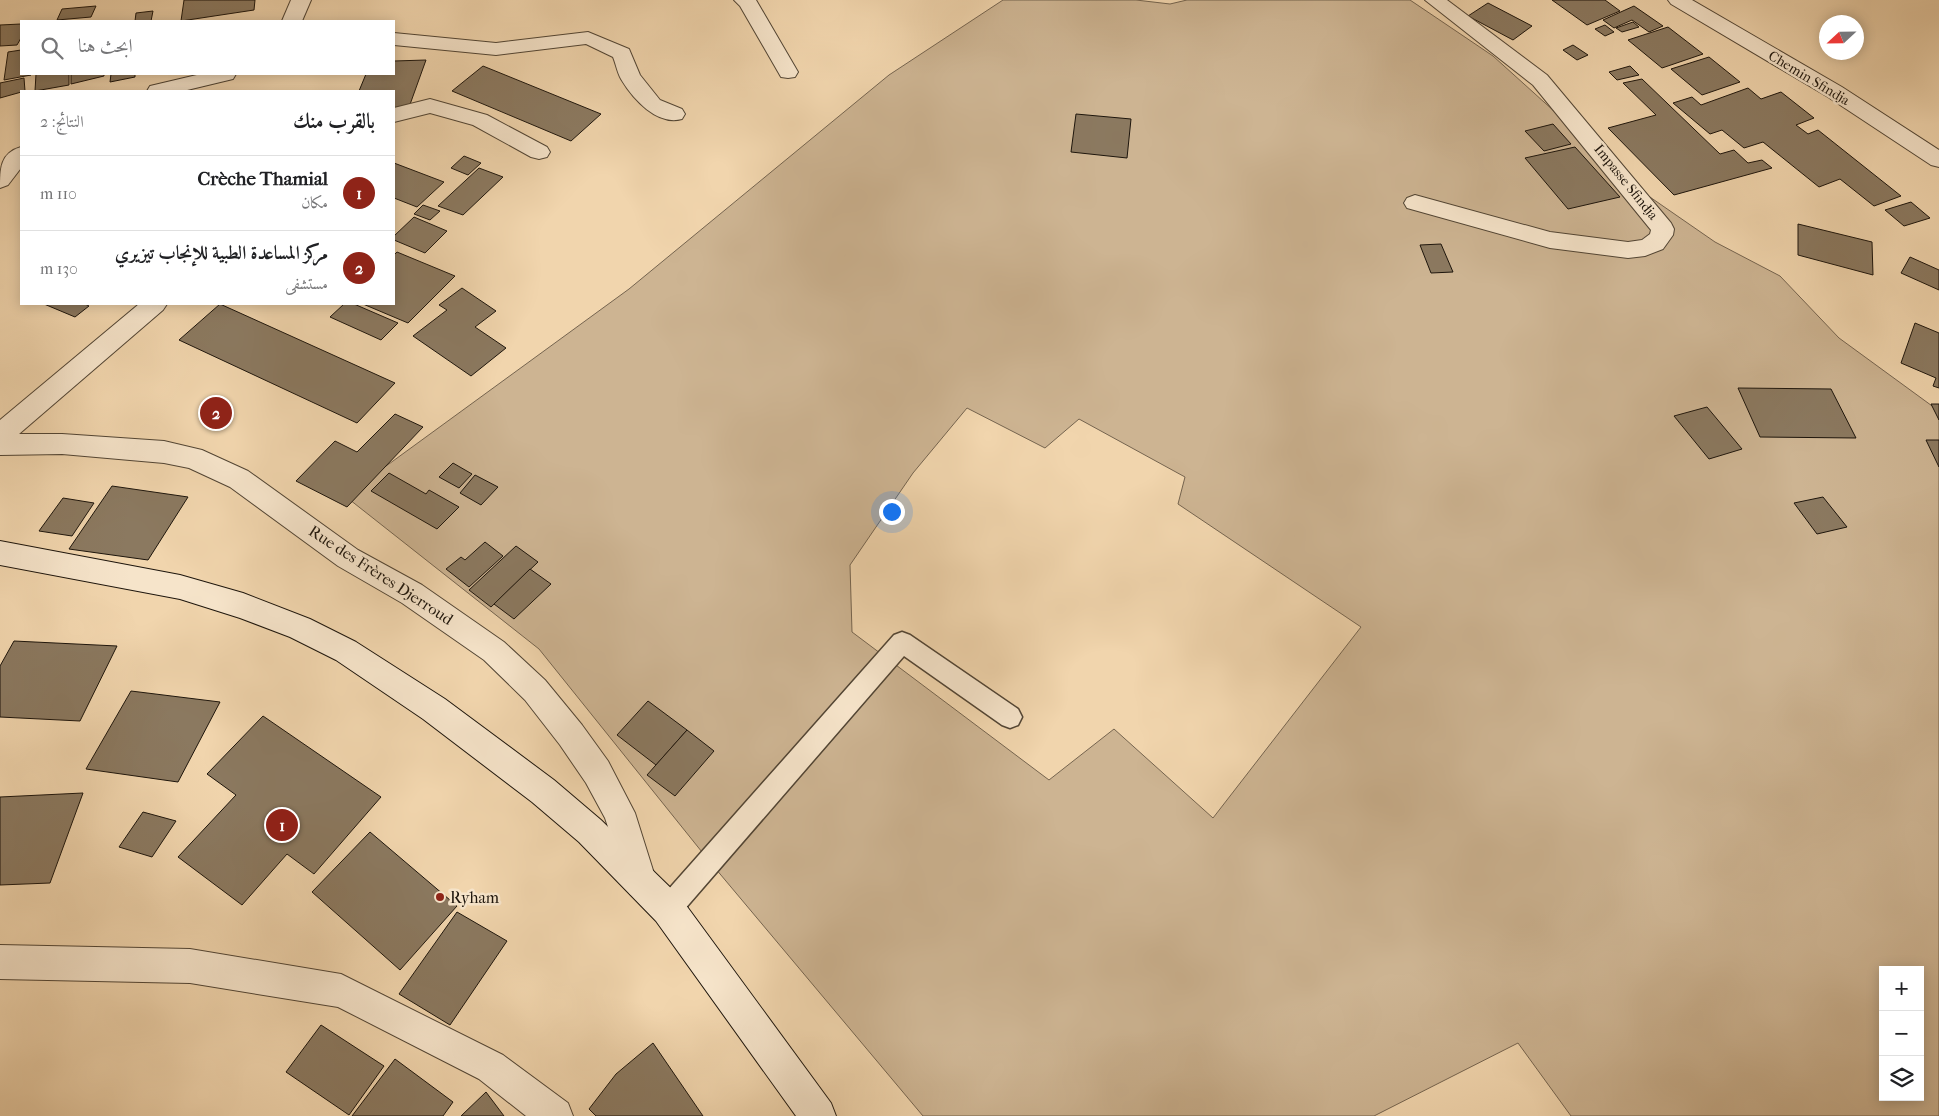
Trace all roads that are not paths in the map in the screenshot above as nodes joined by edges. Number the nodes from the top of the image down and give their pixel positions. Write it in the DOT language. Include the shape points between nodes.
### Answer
graph roads {
  1 [pos="300,0"];
  2 [pos="744,0"];
  3 [pos="1435,0"];
  4 [pos="1678,0"];
  5 [pos="292,20"];
  6 [pos="395,39"];
  7 [pos="788,72"];
  8 [pos="222,75"];
  9 [pos="161,90"];
  10 [pos="675,114"];
  11 [pos="395,115"];
  12 [pos="539,152"];
  13 [pos="20,155"];
  14 [pos="1939,160"];
  15 [pos="0,180"];
  16 [pos="1415,203"];
  17 [pos="154,305"];
  18 [pos="0,435"];
  19 [pos="0,445"];
  20 [pos="0,553"];
  21 [pos="1010,717"];
  22 [pos="641,883"];
  23 [pos="668,909"];
  24 [pos="0,962"];
  25 [pos="555,1116"];
  26 [pos="818,1116"];
  1 -- 5 [label="street"];
  2 -- 7 [label="street"];
  3 -- 16 [label="street, Impasse Sfindja" via="1540,80 1664,229 1653,246 1628,250 1550,240"];
  4 -- 14 [label="street, Chemin Sfindja" via="1835,92"];
  6 -- 10 [label="street" via="496,49 588,38 622,53 630,77 653,105"];
  8 -- 9 [label="street"];
  11 -- 12 [label="street" via="430,106 480,120"];
  13 -- 15 [label="street"];
  17 -- 18 [label="street"];
  19 -- 22 [label="street, Rue des Frères Djerroud" via="71,445 164,452 193,458 239,479 348,558 420,600 494,651 535,690 571,735 597,772 619,813"];
  20 -- 22 [label="street" via="180,587 243,606 346,651 434,709 543,791 590,831"];
  21 -- 23 [label="lane" via="902,642"];
  22 -- 23 [label="street"];
  23 -- 26 [label="street"];
  24 -- 25 [label="street" via="190,966 341,991 491,1067"];
}
